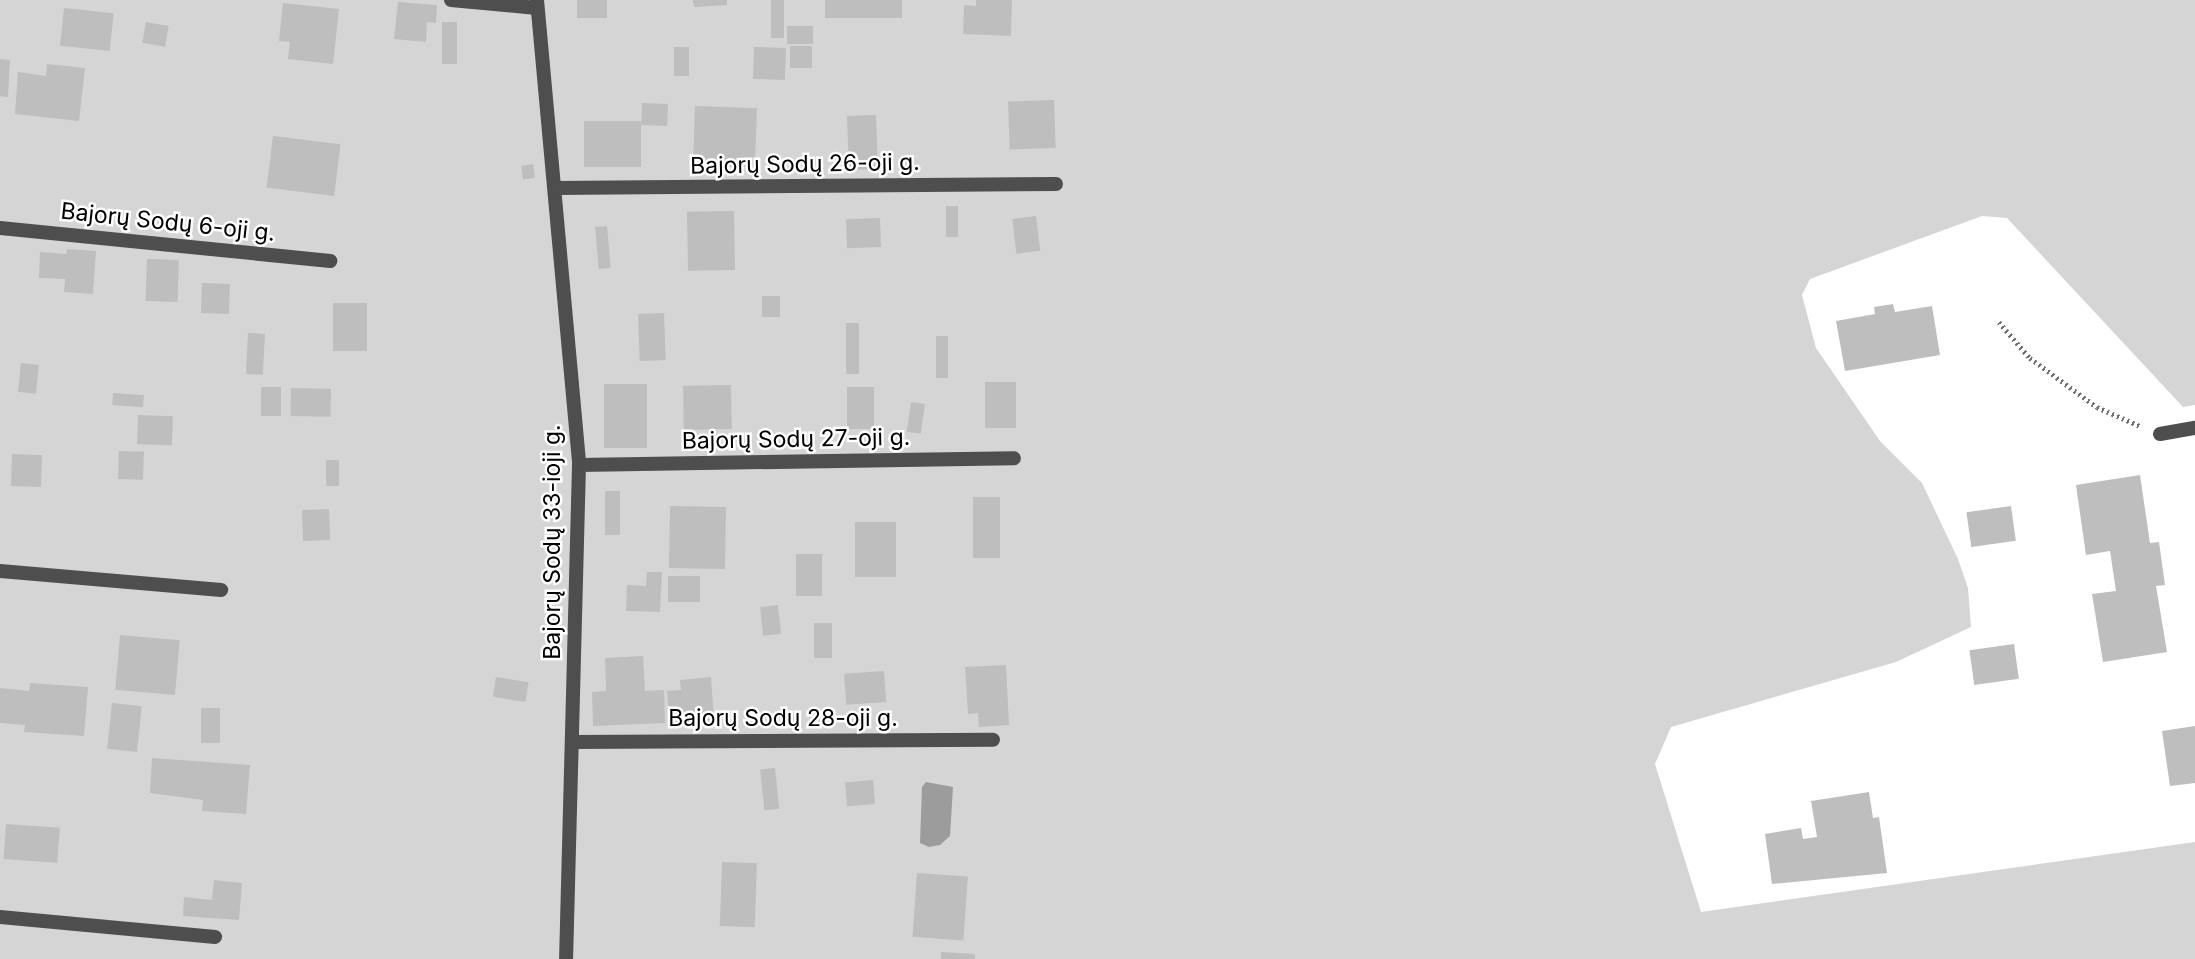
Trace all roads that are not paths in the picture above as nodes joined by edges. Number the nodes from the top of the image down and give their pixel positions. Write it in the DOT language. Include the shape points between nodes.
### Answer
graph roads {
  1 [pos="451,0"];
  2 [pos="537,4"];
  3 [pos="1056,184"];
  4 [pos="555,188"];
  5 [pos="0,228"];
  6 [pos="330,261"];
  7 [pos="2195,428"];
  8 [pos="2160,435"];
  9 [pos="1014,458"];
  10 [pos="579,465"];
  11 [pos="0,571"];
  12 [pos="221,590"];
  13 [pos="993,740"];
  14 [pos="572,742"];
  15 [pos="0,917"];
  16 [pos="215,937"];
  17 [pos="566,959"];
  1 -- 2 [label="street"];
  2 -- 4 [label="street, Bajorų Sodų 33-ioji g."];
  3 -- 4 [label="street, Bajorų Sodų 26-oji g."];
  4 -- 10 [label="street, Bajorų Sodų 33-ioji g."];
  5 -- 6 [label="street, Bajorų Sodų 6-oji g."];
  7 -- 8 [label="street"];
  9 -- 10 [label="street, Bajorų Sodų 27-oji g."];
  10 -- 14 [label="street, Bajorų Sodų 33-ioji g."];
  11 -- 12 [label="street"];
  13 -- 14 [label="street, Bajorų Sodų 28-oji g."];
  14 -- 17 [label="street, Bajorų Sodų 33-ioji g."];
  15 -- 16 [label="street"];
}
